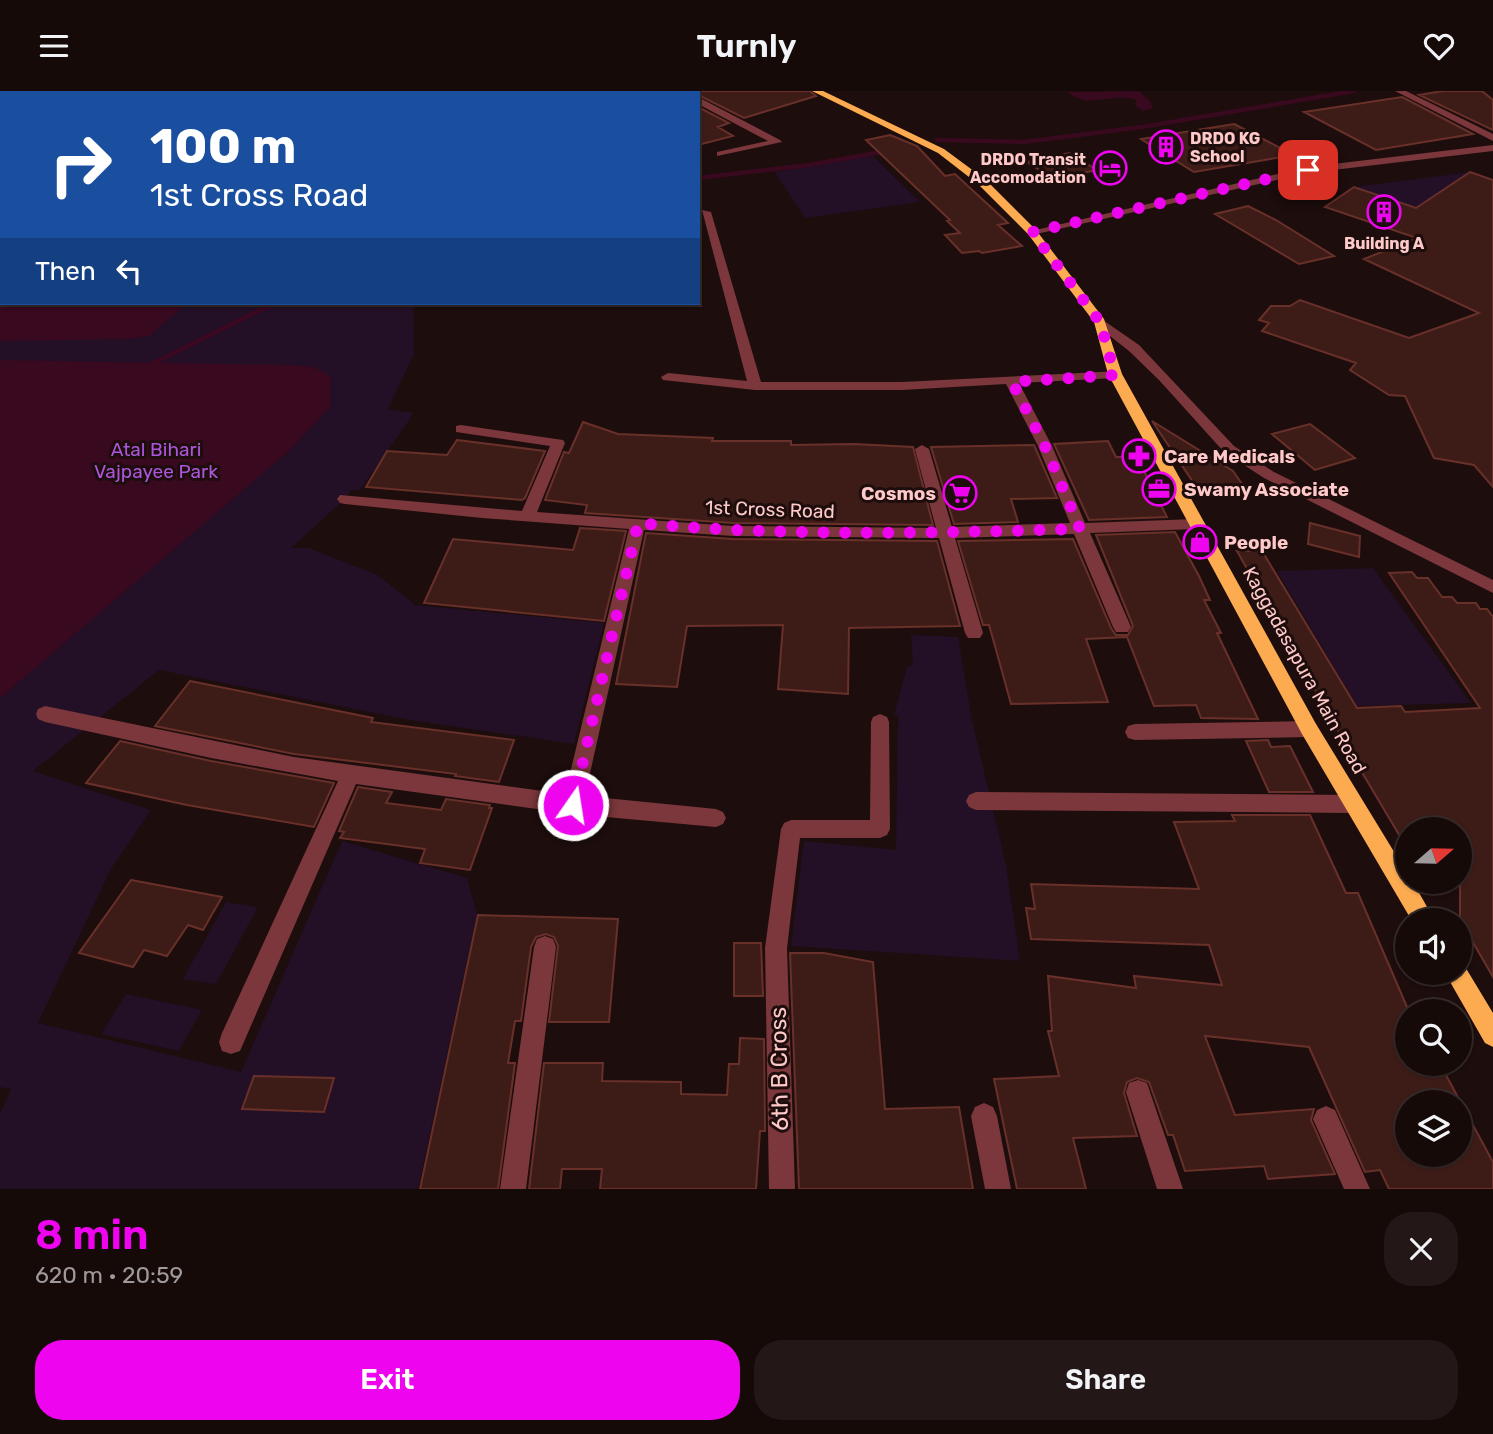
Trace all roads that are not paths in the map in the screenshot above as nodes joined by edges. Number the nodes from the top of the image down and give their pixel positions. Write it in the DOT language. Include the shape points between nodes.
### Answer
graph roads {
  1 [pos="816,91"];
  2 [pos="1399,91"];
  3 [pos="700,101"];
  4 [pos="1493,138"];
  5 [pos="1493,148"];
  6 [pos="720,154"];
  7 [pos="706,212"];
  8 [pos="1032,232"];
  9 [pos="1100,322"];
  10 [pos="1115,375"];
  11 [pos="668,377"];
  12 [pos="1012,382"];
  13 [pos="755,386"];
  14 [pos="461,429"];
  15 [pos="922,449"];
  16 [pos="345,499"];
  17 [pos="528,516"];
  18 [pos="638,523"];
  19 [pos="1196,524"];
  20 [pos="1080,529"];
  21 [pos="946,533"];
  22 [pos="1493,587"];
  23 [pos="1122,627"];
  24 [pos="974,633"];
  25 [pos="45,714"];
  26 [pos="880,722"];
  27 [pos="1309,729"];
  28 [pos="1135,732"];
  29 [pos="350,775"];
  30 [pos="976,801"];
  31 [pos="1352,804"];
  32 [pos="573,805"];
  33 [pos="716,818"];
  34 [pos="1416,908"];
  35 [pos="545,947"];
  36 [pos="1463,985"];
  37 [pos="1493,1035"];
  38 [pos="231,1042"];
  39 [pos="1138,1091"];
  40 [pos="984,1116"];
  41 [pos="1326,1119"];
  42 [pos="513,1189"];
  43 [pos="782,1189"];
  44 [pos="998,1189"];
  45 [pos="1170,1189"];
  46 [pos="1357,1189"];
  1 -- 8 [label="main road, Kaggadasapura Main Road" via="941,151"];
  2 -- 4 [label="street"];
  3 -- 6 [label="street" via="777,142"];
  5 -- 8 [label="street" via="1308,170"];
  7 -- 13 [label="street"];
  8 -- 9 [label="main road, Kaggadasapura Main Road"];
  9 -- 10 [label="main road, Kaggadasapura Main Road"];
  9 -- 22 [label="street" via="1164,377 1229,449 1269,475"];
  10 -- 12 [label="street"];
  10 -- 19 [label="main road, Kaggadasapura Main Road"];
  11 -- 13 [label="street"];
  12 -- 13 [label="street"];
  12 -- 20 [label="street"];
  14 -- 17 [label="street" via="558,443"];
  15 -- 21 [label="street"];
  16 -- 17 [label="street, 1st Cross Road"];
  17 -- 18 [label="street, 1st Cross Road"];
  18 -- 21 [label="street, 1st Cross Road" via="733,531"];
  18 -- 32 [label="street"];
  19 -- 20 [label="street, 1st Cross Road"];
  19 -- 27 [label="main road, Kaggadasapura Main Road"];
  20 -- 21 [label="street, 1st Cross Road"];
  20 -- 23 [label="street"];
  21 -- 24 [label="street"];
  25 -- 29 [label="street"];
  26 -- 43 [label="street, 6th B Cross" via="880,829 791,829 776,949"];
  27 -- 28 [label="street"];
  27 -- 31 [label="main road, Kaggadasapura Main Road"];
  29 -- 32 [label="street"];
  29 -- 38 [label="street"];
  30 -- 31 [label="street"];
  31 -- 34 [label="main road, Kaggadasapura Main Road"];
  32 -- 33 [label="street"];
  35 -- 42 [label="street"];
  36 -- 37 [label="main road"];
  39 -- 45 [label="street"];
  40 -- 44 [label="street"];
  41 -- 46 [label="street"];
}
